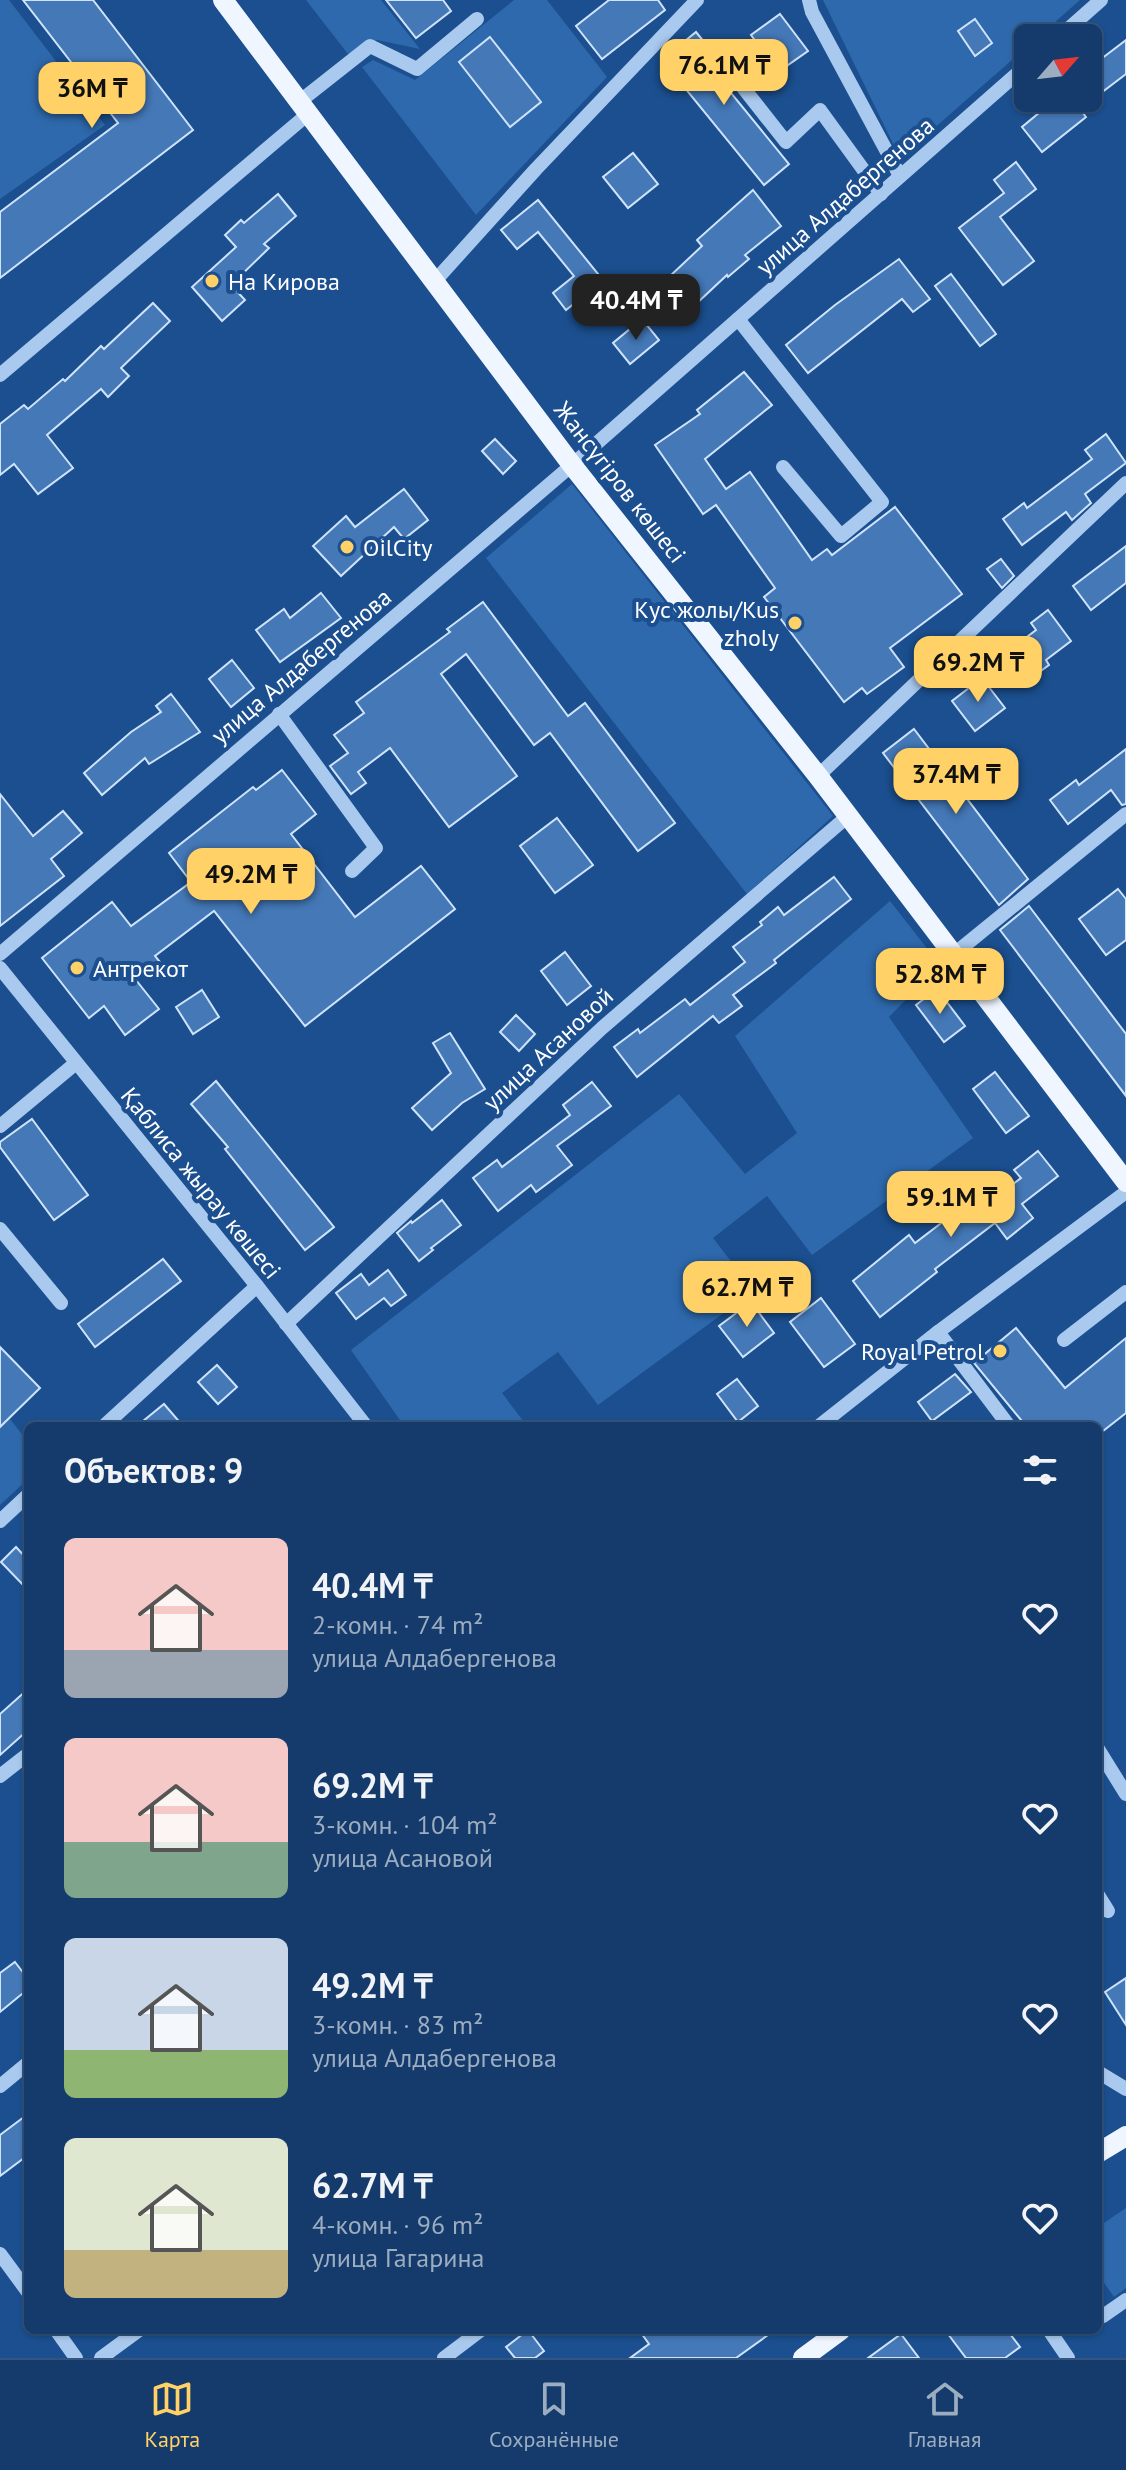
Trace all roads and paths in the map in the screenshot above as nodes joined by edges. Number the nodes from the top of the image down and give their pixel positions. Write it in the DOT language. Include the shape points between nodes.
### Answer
graph roads {
  1 [pos="223,0"];
  2 [pos="697,0"];
  3 [pos="809,0"];
  4 [pos="1101,0"];
  5 [pos="477,19"];
  6 [pos="1074,24"];
  7 [pos="730,71"];
  8 [pos="1014,76"];
  9 [pos="304,108"];
  10 [pos="900,176"];
  11 [pos="881,194"];
  12 [pos="434,282"];
  13 [pos="738,319"];
  14 [pos="0,375"];
  15 [pos="572,465"];
  16 [pos="783,467"];
  17 [pos="1126,483"];
  18 [pos="279,714"];
  19 [pos="818,776"];
  20 [pos="1126,814"];
  21 [pos="848,816"];
  22 [pos="352,871"];
  23 [pos="0,954"];
  24 [pos="953,955"];
  25 [pos="0,968"];
  26 [pos="76,1063"];
  27 [pos="0,1126"];
  28 [pos="1126,1182"];
  29 [pos="1126,1192"];
  30 [pos="0,1229"];
  31 [pos="257,1286"];
  32 [pos="1125,1293"];
  33 [pos="61,1303"];
  34 [pos="286,1324"];
  35 [pos="938,1332"];
  36 [pos="1064,1340"];
  37 [pos="108,1422"];
  38 [pos="363,1422"];
  39 [pos="824,1422"];
  40 [pos="1006,1422"];
  41 [pos="24,1499"];
  42 [pos="0,1521"];
  43 [pos="1102,1755"];
  44 [pos="24,1757"];
  45 [pos="0,1776"];
  46 [pos="1126,1794"];
  47 [pos="1102,1901"];
  48 [pos="1108,1911"];
  49 [pos="24,2066"];
  50 [pos="1102,2074"];
  51 [pos="0,2086"];
  52 [pos="1126,2089"];
  53 [pos="1126,2136"];
  54 [pos="1102,2151"];
  55 [pos="0,2254"];
  56 [pos="24,2287"];
  57 [pos="1126,2300"];
  58 [pos="1103,2316"];
  59 [pos="59,2334"];
  60 [pos="134,2334"];
  61 [pos="476,2334"];
  62 [pos="836,2334"];
  63 [pos="1052,2334"];
  64 [pos="76,2358"];
  65 [pos="101,2358"];
  66 [pos="444,2358"];
  67 [pos="803,2358"];
  68 [pos="1068,2358"];
  1 -- 9 [label="main road, Жансүгіров көшесі"];
  2 -- 12 [label="street"];
  3 -- 10 [label="street"];
  4 -- 6 [label="street"];
  5 -- 9 [label="street" via="417,69 370,46"];
  7 -- 11 [label="street" via="786,142 820,110"];
  8 -- 10 [label="street, улица Алдабергенова"];
  9 -- 12 [label="main road, Жансүгіров көшесі"];
  9 -- 14 [label="street"];
  10 -- 11 [label="street, улица Алдабергенова"];
  11 -- 13 [label="street, улица Алдабергенова"];
  12 -- 15 [label="main road, Жансүгіров көшесі"];
  13 -- 15 [label="street, улица Алдабергенова"];
  13 -- 16 [label="street" via="882,502 841,536"];
  15 -- 18 [label="street, улица Алдабергенова"];
  15 -- 19 [label="main road, Жансүгіров көшесі"];
  17 -- 19 [label="street"];
  18 -- 22 [label="street" via="376,848"];
  18 -- 23 [label="street, улица Алдабергенова"];
  19 -- 21 [label="main road, Жансүгіров көшесі"];
  20 -- 24 [label="street"];
  21 -- 24 [label="main road, Жансүгіров көшесі"];
  21 -- 34 [label="street, улица Асановой" via="602,1028"];
  24 -- 28 [label="main road, Жансүгіров көшесі"];
  25 -- 26 [label="street, Қаблиса жырау көшесі"];
  26 -- 27 [label="street"];
  26 -- 31 [label="street, Қаблиса жырау көшесі"];
  29 -- 35 [label="street"];
  30 -- 33 [label="street"];
  31 -- 34 [label="street, Қаблиса жырау көшесі"];
  31 -- 37 [label="street"];
  32 -- 36 [label="street"];
  34 -- 38 [label="street, Қаблиса жырау көшесі"];
  35 -- 39 [label="street"];
  35 -- 40 [label="street"];
  41 -- 42 [label="street"];
  43 -- 46 [label="street"];
  44 -- 45 [label="street"];
  47 -- 48 [label="street"];
  49 -- 51 [label="street"];
  50 -- 52 [label="street"];
  53 -- 54 [label="main road"];
  55 -- 56 [label="street"];
  57 -- 58 [label="street"];
  59 -- 64 [label="street"];
  60 -- 65 [label="street"];
  61 -- 66 [label="street"];
  62 -- 67 [label="main road"];
  63 -- 68 [label="street"];
}
